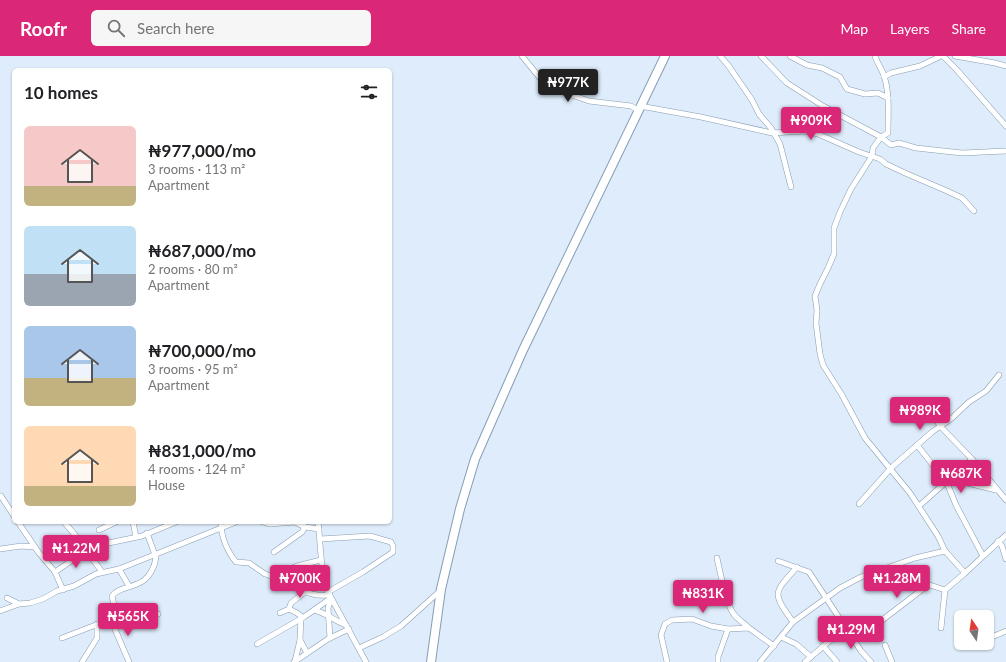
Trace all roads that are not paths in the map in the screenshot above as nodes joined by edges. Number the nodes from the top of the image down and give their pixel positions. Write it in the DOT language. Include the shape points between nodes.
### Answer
graph roads {
  1 [pos="522,56"];
  2 [pos="665,56"];
  3 [pos="720,56"];
  4 [pos="761,56"];
  5 [pos="790,56"];
  6 [pos="875,56"];
  7 [pos="942,56"];
  8 [pos="955,56"];
  9 [pos="1006,66"];
  10 [pos="884,77"];
  11 [pos="888,98"];
  12 [pos="639,108"];
  13 [pos="1006,126"];
  14 [pos="773,133"];
  15 [pos="881,137"];
  16 [pos="1006,151"];
  17 [pos="872,156"];
  18 [pos="791,186"];
  19 [pos="974,210"];
  20 [pos="1000,375"];
  21 [pos="918,401"];
  22 [pos="940,426"];
  23 [pos="918,445"];
  24 [pos="972,459"];
  25 [pos="890,468"];
  26 [pos="949,481"];
  27 [pos="996,490"];
  28 [pos="1,496"];
  29 [pos="1006,500"];
  30 [pos="859,504"];
  31 [pos="919,506"];
  32 [pos="12,513"];
  33 [pos="19,524"];
  34 [pos="66,524"];
  35 [pos="112,524"];
  36 [pos="133,524"];
  37 [pos="171,524"];
  38 [pos="221,524"];
  39 [pos="232,524"];
  40 [pos="299,524"];
  41 [pos="318,524"];
  42 [pos="305,527"];
  43 [pos="221,529"];
  44 [pos="319,529"];
  45 [pos="99,530"];
  46 [pos="147,533"];
  47 [pos="1006,535"];
  48 [pos="136,537"];
  49 [pos="320,539"];
  50 [pos="998,541"];
  51 [pos="36,547"];
  52 [pos="0,548"];
  53 [pos="86,549"];
  54 [pos="945,551"];
  55 [pos="274,552"];
  56 [pos="156,554"];
  57 [pos="983,556"];
  58 [pos="717,558"];
  59 [pos="1006,559"];
  60 [pos="321,560"];
  61 [pos="778,561"];
  62 [pos="798,567"];
  63 [pos="119,569"];
  64 [pos="290,570"];
  65 [pos="55,572"];
  66 [pos="102,572"];
  67 [pos="965,573"];
  68 [pos="129,586"];
  69 [pos="442,589"];
  70 [pos="63,590"];
  71 [pos="945,590"];
  72 [pos="305,592"];
  73 [pos="330,595"];
  74 [pos="8,598"];
  75 [pos="826,598"];
  76 [pos="19,604"];
  77 [pos="289,609"];
  78 [pos="314,610"];
  79 [pos="0,611"];
  80 [pos="280,613"];
  81 [pos="158,614"];
  82 [pos="119,616"];
  83 [pos="329,616"];
  84 [pos="301,619"];
  85 [pos="111,620"];
  86 [pos="793,622"];
  87 [pos="97,624"];
  88 [pos="347,627"];
  89 [pos="846,627"];
  90 [pos="749,628"];
  91 [pos="941,628"];
  92 [pos="728,629"];
  93 [pos="1006,632"];
  94 [pos="994,636"];
  95 [pos="781,637"];
  96 [pos="62,638"];
  97 [pos="330,638"];
  98 [pos="300,640"];
  99 [pos="855,641"];
  100 [pos="257,644"];
  101 [pos="885,645"];
  102 [pos="774,646"];
  103 [pos="823,646"];
  104 [pos="359,648"];
  105 [pos="307,653"];
  106 [pos="811,657"];
  107 [pos="82,662"];
  108 [pos="129,662"];
  109 [pos="295,662"];
  110 [pos="366,662"];
  111 [pos="431,662"];
  112 [pos="668,662"];
  113 [pos="718,662"];
  114 [pos="760,662"];
  115 [pos="805,662"];
  116 [pos="837,662"];
  117 [pos="871,662"];
  118 [pos="892,662"];
  1 -- 12 [label="street" via="540,78 557,90 589,101"];
  2 -- 12 [label="highway"];
  3 -- 14 [label="street"];
  4 -- 15 [label="street" via="787,83 823,106"];
  5 -- 11 [label="street" via="807,65 840,76 847,89"];
  6 -- 10 [label="street"];
  7 -- 10 [label="street"];
  7 -- 13 [label="street"];
  8 -- 9 [label="street"];
  10 -- 11 [label="street"];
  11 -- 15 [label="street" via="888,133"];
  12 -- 14 [label="street" via="701,117"];
  12 -- 69 [label="highway" via="523,350 475,459 460,509"];
  14 -- 17 [label="street" via="805,131 818,134"];
  14 -- 18 [label="street" via="780,144"];
  15 -- 16 [label="street" via="891,145 899,143 916,148 962,153"];
  15 -- 17 [label="street" via="873,148"];
  17 -- 19 [label="street" via="947,190 962,198"];
  17 -- 25 [label="street" via="851,189 834,228 834,254 815,296 816,323 823,365 865,438"];
  20 -- 22 [label="street" via="980,397 969,402"];
  21 -- 22 [label="street" via="933,414"];
  22 -- 23 [label="street"];
  22 -- 24 [label="street"];
  23 -- 25 [label="street"];
  23 -- 26 [label="street"];
  24 -- 26 [label="street"];
  24 -- 27 [label="street"];
  25 -- 30 [label="street"];
  25 -- 31 [label="street"];
  26 -- 27 [label="street"];
  26 -- 31 [label="street"];
  26 -- 57 [label="street" via="956,505"];
  27 -- 29 [label="street"];
  28 -- 32 [label="street"];
  31 -- 54 [label="street"];
  33 -- 51 [label="street"];
  34 -- 53 [label="street"];
  35 -- 45 [label="street"];
  36 -- 48 [label="street"];
  37 -- 46 [label="street"];
  38 -- 43 [label="street"];
  39 -- 43 [label="street"];
  40 -- 42 [label="street"];
  41 -- 44 [label="street"];
  42 -- 44 [label="street"];
  42 -- 55 [label="street" via="302,532"];
  43 -- 56 [label="street"];
  43 -- 64 [label="street" via="231,556 236,562 249,563 274,577"];
  44 -- 49 [label="street"];
  46 -- 48 [label="street"];
  46 -- 56 [label="street"];
  47 -- 50 [label="street"];
  48 -- 53 [label="street"];
  49 -- 60 [label="street"];
  49 -- 73 [label="street" via="370,536 391,542 393,546 393,552"];
  50 -- 57 [label="street"];
  50 -- 59 [label="street"];
  51 -- 52 [label="street"];
  51 -- 65 [label="street"];
  53 -- 65 [label="street"];
  53 -- 66 [label="street"];
  54 -- 67 [label="street"];
  54 -- 75 [label="street" via="915,558 861,577"];
  56 -- 63 [label="street"];
  56 -- 68 [label="street" via="155,565 146,579"];
  57 -- 67 [label="street"];
  58 -- 90 [label="street" via="732,612"];
  60 -- 64 [label="street"];
  60 -- 73 [label="street"];
  61 -- 62 [label="street"];
  62 -- 75 [label="street" via="809,572"];
  62 -- 86 [label="street" via="778,591 779,602"];
  63 -- 66 [label="street"];
  63 -- 68 [label="street"];
  64 -- 72 [label="street" via="295,581"];
  65 -- 70 [label="street"];
  66 -- 70 [label="street"];
  67 -- 71 [label="street"];
  68 -- 82 [label="street" via="112,596"];
  69 -- 104 [label="street" via="401,626"];
  69 -- 111 [label="highway"];
  70 -- 76 [label="street" via="30,603"];
  71 -- 91 [label="street"];
  71 -- 99 [label="street" via="930,585 924,588"];
  72 -- 73 [label="street" via="310,595"];
  72 -- 77 [label="street" via="290,603"];
  73 -- 78 [label="street"];
  73 -- 83 [label="street"];
  73 -- 88 [label="street"];
  74 -- 76 [label="street"];
  75 -- 86 [label="street"];
  75 -- 89 [label="street"];
  76 -- 79 [label="street"];
  77 -- 80 [label="street"];
  77 -- 84 [label="street" via="297,613"];
  78 -- 83 [label="street"];
  78 -- 84 [label="street"];
  81 -- 82 [label="street" via="130,622"];
  82 -- 85 [label="street"];
  83 -- 88 [label="street"];
  83 -- 97 [label="street"];
  84 -- 98 [label="street"];
  84 -- 100 [label="street"];
  85 -- 87 [label="street"];
  85 -- 108 [label="street"];
  86 -- 95 [label="street"];
  87 -- 96 [label="street"];
  87 -- 107 [label="street" via="97,638"];
  88 -- 97 [label="street"];
  88 -- 104 [label="street"];
  89 -- 99 [label="street"];
  89 -- 103 [label="street"];
  90 -- 92 [label="street"];
  90 -- 102 [label="street"];
  92 -- 112 [label="street" via="692,619 669,621 661,634"];
  92 -- 113 [label="street"];
  93 -- 94 [label="street"];
  95 -- 102 [label="street"];
  95 -- 106 [label="street" via="796,644"];
  97 -- 105 [label="street"];
  98 -- 105 [label="street"];
  98 -- 109 [label="street"];
  99 -- 117 [label="street"];
  101 -- 118 [label="street"];
  102 -- 114 [label="street"];
  103 -- 106 [label="street"];
  103 -- 116 [label="street"];
  104 -- 110 [label="street"];
  105 -- 109 [label="street"];
  106 -- 115 [label="street"];
}
